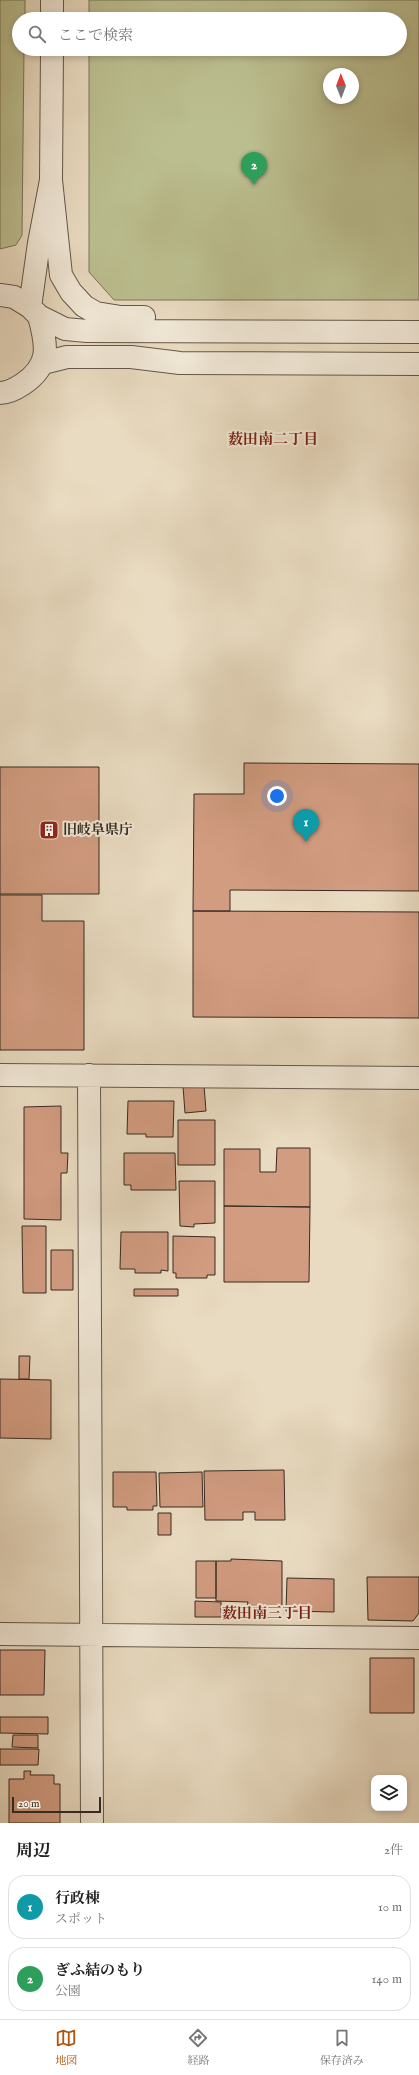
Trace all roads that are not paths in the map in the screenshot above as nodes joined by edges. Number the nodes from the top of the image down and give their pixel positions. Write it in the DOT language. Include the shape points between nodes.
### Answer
graph roads {
  1 [pos="52,0"];
  2 [pos="52,12"];
  3 [pos="52,56"];
  4 [pos="51,180"];
  5 [pos="0,295"];
  6 [pos="34,312"];
  7 [pos="215,332"];
  8 [pos="419,332"];
  9 [pos="43,364"];
  10 [pos="419,364"];
  11 [pos="0,393"];
  12 [pos="0,1075"];
  13 [pos="88,1075"];
  14 [pos="419,1078"];
  15 [pos="0,1634"];
  16 [pos="93,1634"];
  17 [pos="419,1638"];
  18 [pos="92,1823"];
  1 -- 2 [label="street"];
  3 -- 4 [label="street"];
  4 -- 6 [label="street" via="39,243"];
  4 -- 7 [label="street" via="61,275 71,292 84,306 96,313 115,316 172,318"];
  5 -- 6 [label="street" via="14,297"];
  6 -- 7 [label="street" via="64,329"];
  6 -- 9 [label="street" via="46,340"];
  7 -- 8 [label="street"];
  9 -- 10 [label="street" via="67,357 131,357 180,363"];
  9 -- 11 [label="street" via="35,376 20,387"];
  12 -- 13 [label="street"];
  13 -- 14 [label="street"];
  13 -- 16 [label="street"];
  15 -- 16 [label="street"];
  16 -- 17 [label="street"];
  16 -- 18 [label="street"];
}
